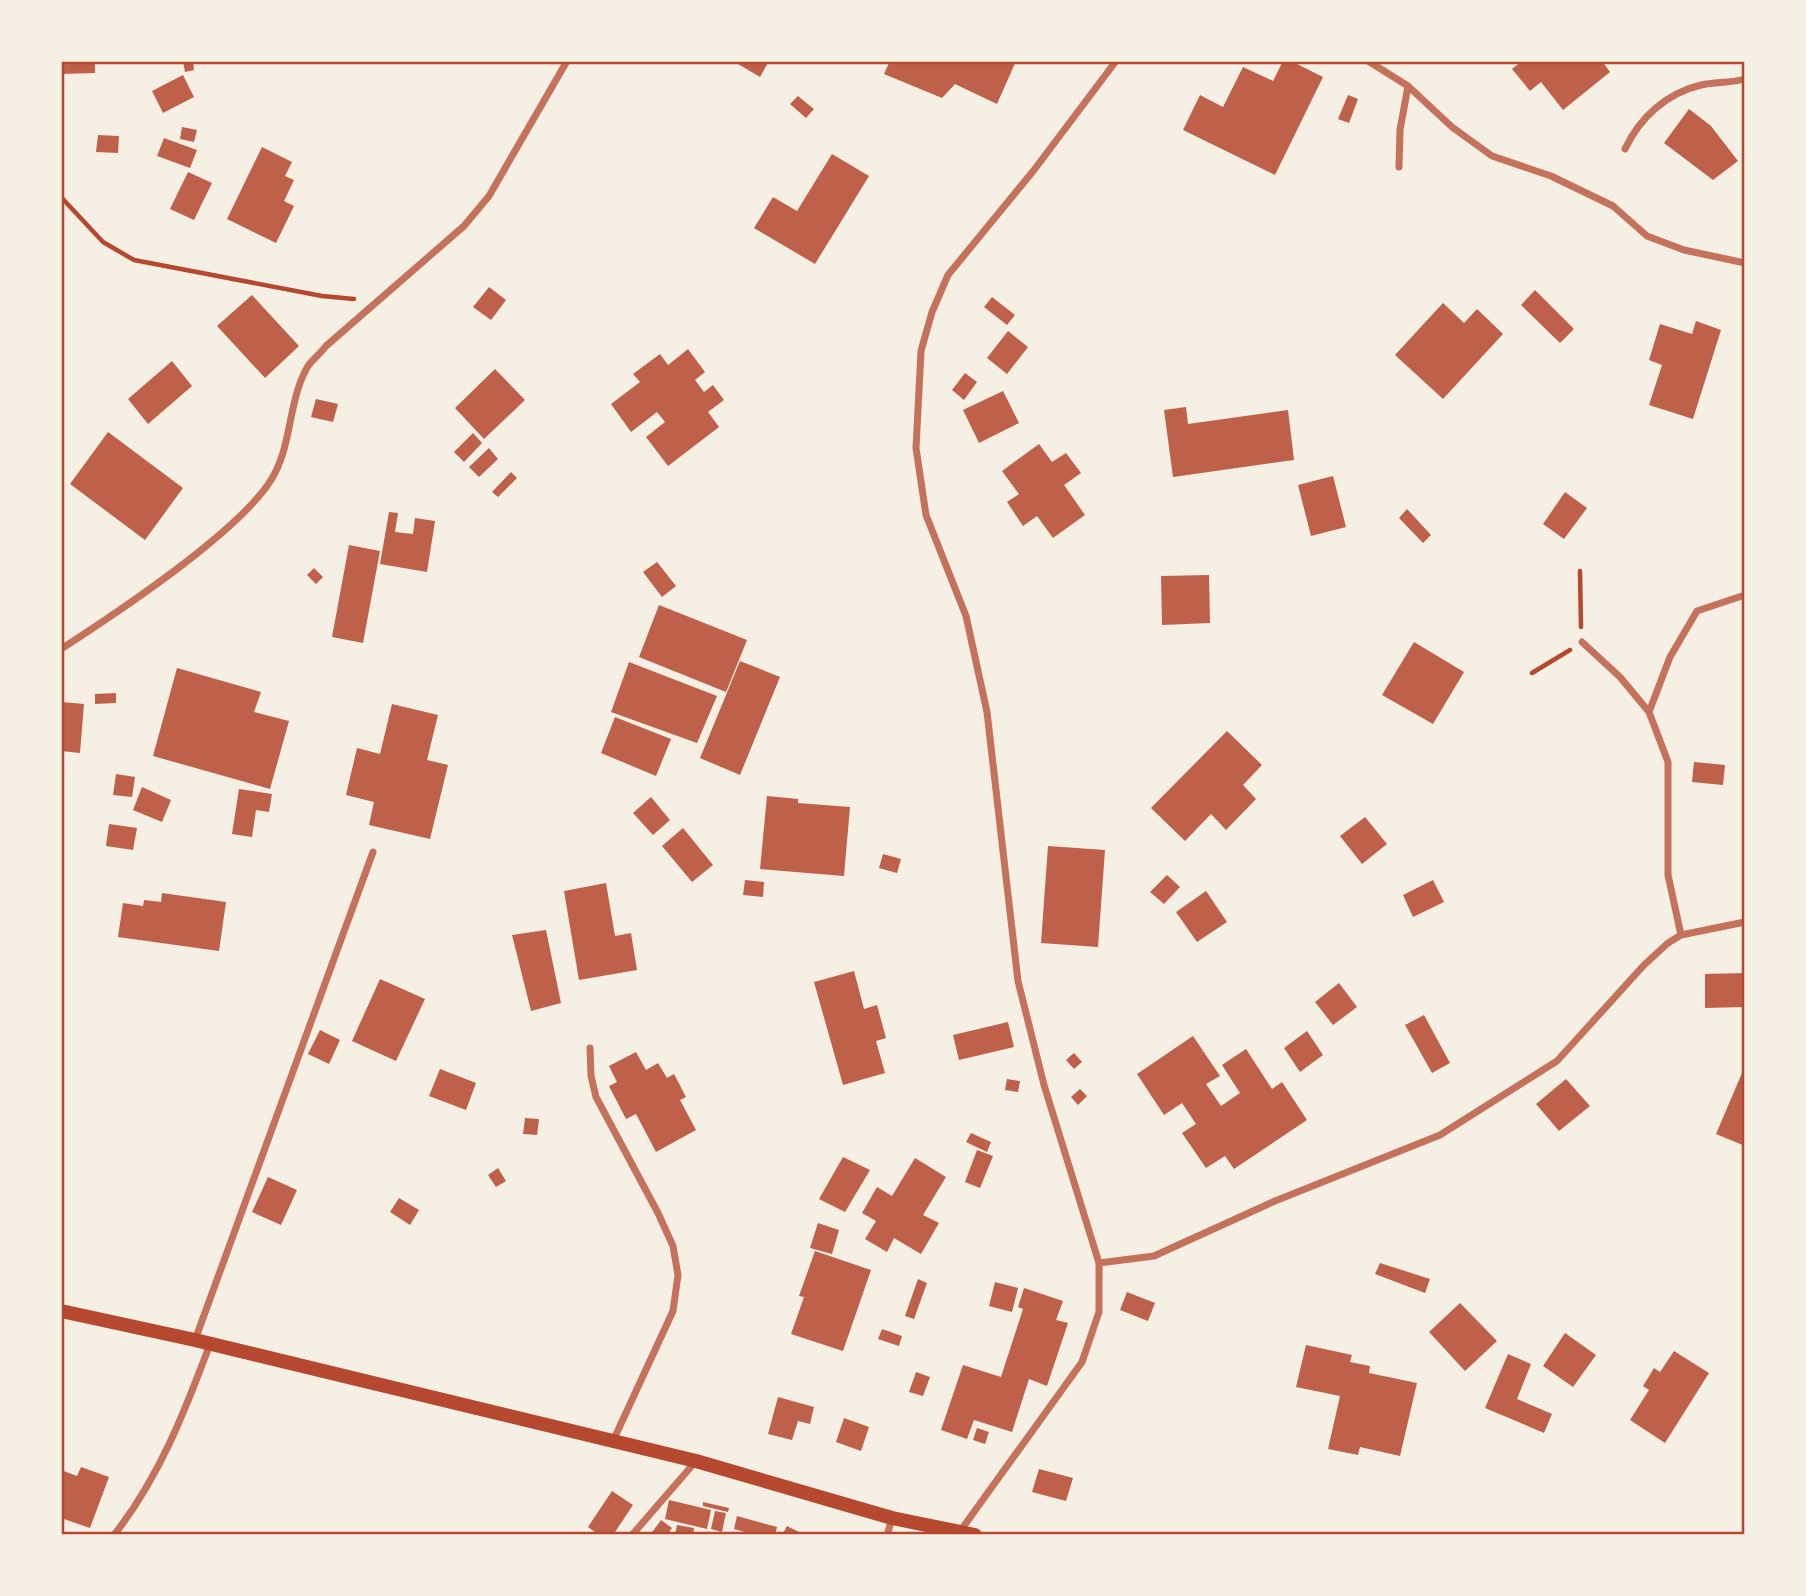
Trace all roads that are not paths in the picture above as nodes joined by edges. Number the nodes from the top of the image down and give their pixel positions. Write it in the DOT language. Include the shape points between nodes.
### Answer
graph roads {
  1 [pos="567,61"];
  2 [pos="1116,61"];
  3 [pos="1368,61"];
  4 [pos="1745,79"];
  5 [pos="1408,86"];
  6 [pos="1625,149"];
  7 [pos="1399,167"];
  8 [pos="1745,263"];
  9 [pos="1745,596"];
  10 [pos="1582,642"];
  11 [pos="61,649"];
  12 [pos="1649,712"];
  13 [pos="373,852"];
  14 [pos="1745,922"];
  15 [pos="1681,935"];
  16 [pos="590,1048"];
  17 [pos="1099,1263"];
  18 [pos="61,1311"];
  19 [pos="195,1340"];
  20 [pos="211,1343"];
  21 [pos="613,1441"];
  22 [pos="696,1461"];
  23 [pos="892,1518"];
  24 [pos="968,1532"];
  25 [pos="114,1535"];
  26 [pos="632,1535"];
  27 [pos="887,1535"];
  1 -- 11 [label="street" via="489,196 447,243 308,366 274,475 242,514"];
  2 -- 17 [label="street" via="948,275 921,351 916,448 926,515 967,616 987,712 1018,981 1044,1085"];
  3 -- 5 [label="street"];
  4 -- 6 [label="street" via="1680,92 1641,121"];
  5 -- 7 [label="street"];
  5 -- 8 [label="street" via="1492,156 1551,176 1613,206 1647,236 1684,250"];
  9 -- 12 [label="street" via="1697,611 1670,657"];
  10 -- 12 [label="street"];
  12 -- 15 [label="street" via="1668,761 1668,874"];
  13 -- 19 [label="street"];
  14 -- 15 [label="street"];
  15 -- 17 [label="street" via="1644,965 1557,1061 1440,1135 1275,1200 1154,1256"];
  16 -- 21 [label="street" via="596,1097 663,1224 678,1275 673,1311"];
  17 -- 24 [label="street" via="1099,1312 1082,1362"];
  18 -- 19 [label="main road"];
  19 -- 20 [label="main road"];
  20 -- 21 [label="main road"];
  20 -- 25 [label="street" via="179,1426 133,1512"];
  21 -- 22 [label="main road"];
  22 -- 23 [label="main road"];
  22 -- 26 [label="street"];
  23 -- 24 [label="main road"];
  23 -- 27 [label="street"];
}
